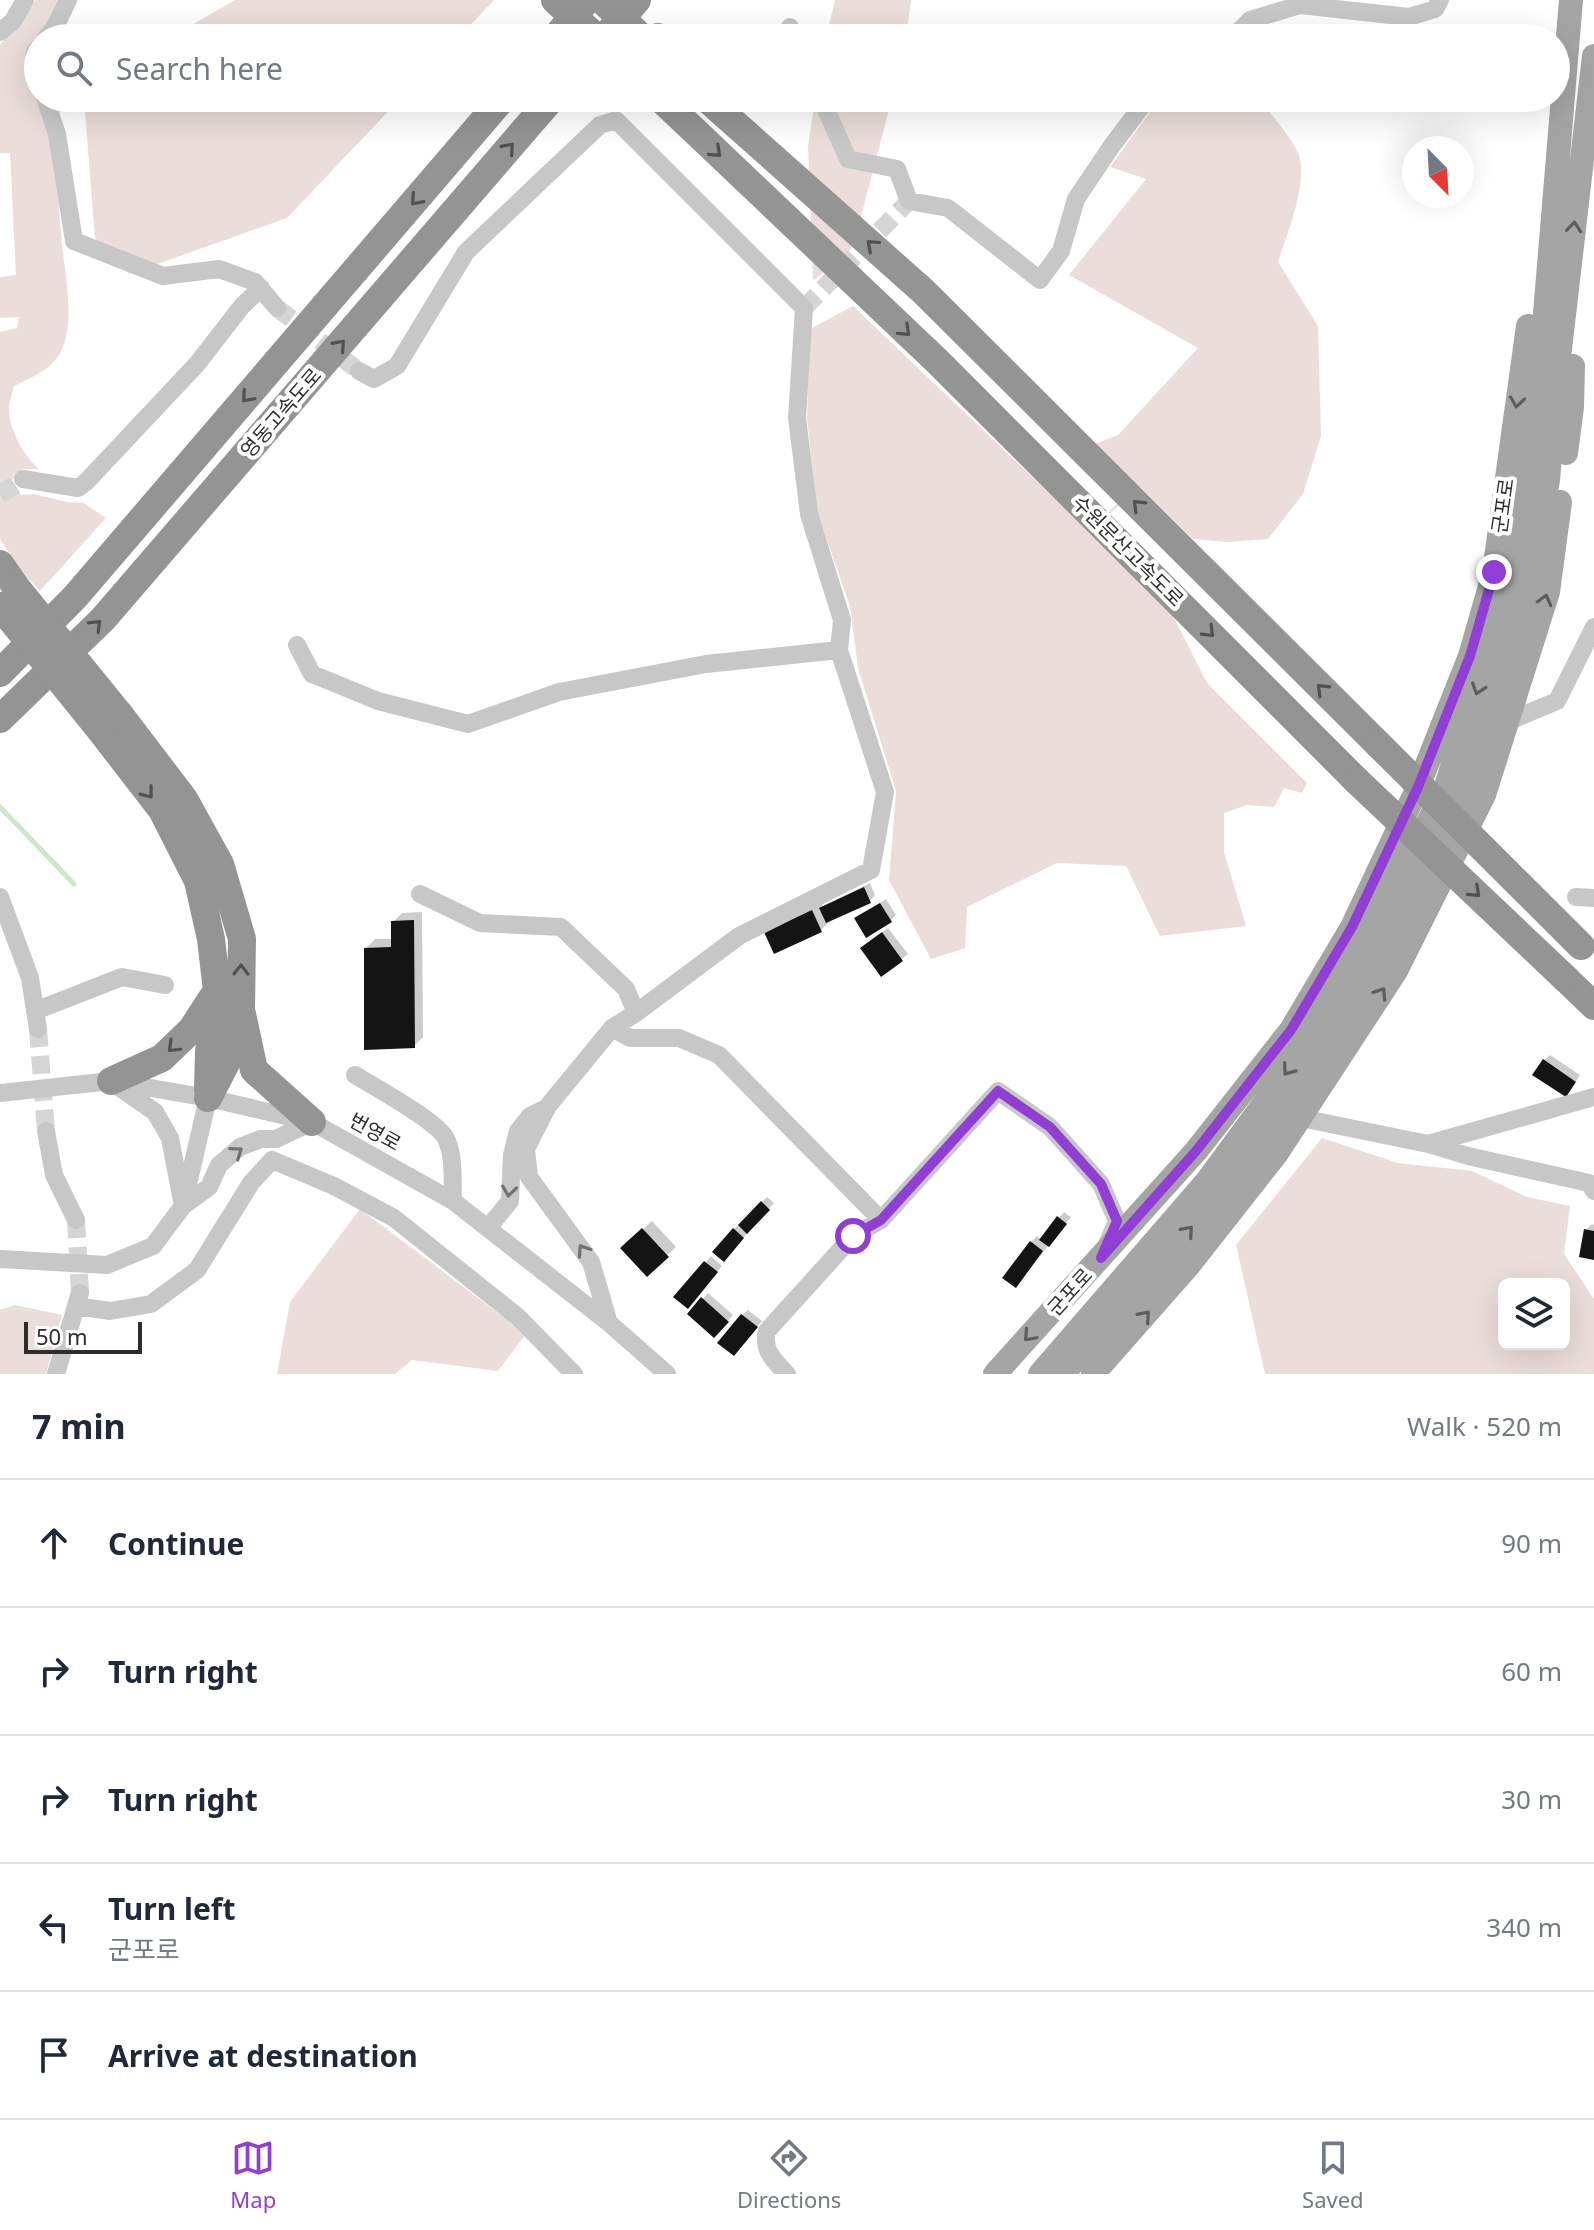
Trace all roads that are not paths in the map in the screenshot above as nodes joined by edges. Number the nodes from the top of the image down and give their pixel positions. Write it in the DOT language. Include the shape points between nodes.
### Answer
graph roads {
  1 [pos="25,0"];
  2 [pos="68,0"];
  3 [pos="555,0"];
  4 [pos="587,0"];
  5 [pos="602,0"];
  6 [pos="627,0"];
  7 [pos="637,0"];
  8 [pos="1440,0"];
  9 [pos="1571,0"];
  10 [pos="56,24"];
  11 [pos="567,24"];
  12 [pos="582,24"];
  13 [pos="616,24"];
  14 [pos="634,24"];
  15 [pos="643,24"];
  16 [pos="1246,24"];
  17 [pos="1569,24"];
  18 [pos="0,32"];
  19 [pos="1593,71"];
  20 [pos="50,112"];
  21 [pos="491,112"];
  22 [pos="540,112"];
  23 [pos="675,112"];
  24 [pos="722,112"];
  25 [pos="827,112"];
  26 [pos="1138,112"];
  27 [pos="1561,112"];
  28 [pos="1557,160"];
  29 [pos="261,288"];
  30 [pos="1565,305"];
  31 [pos="277,308"];
  32 [pos="359,371"];
  33 [pos="23,479"];
  34 [pos="0,564"];
  35 [pos="6,599"];
  36 [pos="1594,627"];
  37 [pos="297,645"];
  38 [pos="839,650"];
  39 [pos="0,673"];
  40 [pos="0,719"];
  41 [pos="1507,722"];
  42 [pos="110,723"];
  43 [pos="420,894"];
  44 [pos="0,897"];
  45 [pos="1588,952"];
  46 [pos="165,985"];
  47 [pos="217,991"];
  48 [pos="1594,1006"];
  49 [pos="241,1008"];
  50 [pos="636,1013"];
  51 [pos="612,1028"];
  52 [pos="355,1075"];
  53 [pos="111,1081"];
  54 [pos="0,1093"];
  55 [pos="1594,1097"];
  56 [pos="208,1098"];
  57 [pos="548,1106"];
  58 [pos="1301,1118"];
  59 [pos="312,1122"];
  60 [pos="46,1131"];
  61 [pos="276,1139"];
  62 [pos="1428,1144"];
  63 [pos="272,1160"];
  64 [pos="1594,1191"];
  65 [pos="453,1201"];
  66 [pos="183,1206"];
  67 [pos="76,1220"];
  68 [pos="881,1220"];
  69 [pos="488,1228"];
  70 [pos="1101,1258"];
  71 [pos="0,1259"];
  72 [pos="609,1323"];
  73 [pos="56,1374"];
  74 [pos="574,1374"];
  75 [pos="667,1374"];
  76 [pos="787,1374"];
  77 [pos="995,1374"];
  78 [pos="1040,1374"];
  79 [pos="1063,1374"];
  80 [pos="1093,1374"];
  1 -- 18 [label="street"];
  2 -- 10 [label="street"];
  3 -- 12 [label="highway, bridge"];
  4 -- 11 [label="highway"];
  5 -- 14 [label="highway, bridge"];
  6 -- 15 [label="highway"];
  7 -- 13 [label="highway"];
  8 -- 16 [label="street" via="1435,9 1409,17 1300,5"];
  9 -- 17 [label="main road, 군포로"];
  30 -- 19 [label="main road, 군포로, one-way"];
  20 -- 29 [label="street" via="74,241 163,276 219,269"];
  21 -- 39 [label="highway, 영동고속도로, one-way" via="75,597"];
  40 -- 22 [label="highway, 영동고속도로, one-way" via="103,619"];
  23 -- 48 [label="highway, 수원문산고속도로, one-way, bridge" via="937,361 1357,781"];
  45 -- 24 [label="highway, 수원문산고속도로, one-way, bridge" via="923,291"];
  25 -- 26 [label="street" via="848,159 897,169 909,201 948,208 1040,280 1061,251 1076,199"];
  27 -- 28 [label="main road, 군포로"];
  28 -- 70 [label="main road, 군포로, one-way" via="1531,264 1528,326 1494,572 1470,656 1418,787 1352,927 1291,1030 1196,1151"];
  28 -- 78 [label="main road, 군포로, one-way" via="1532,470 1511,579 1446,786 1375,931 1313,1037 1207,1181"];
  29 -- 31 [label="street"];
  29 -- 33 [label="street" via="86,482 78,488"];
  41 -- 30 [label="main road, 군포로, one-way" via="1548,592 1572,407 1573,352"];
  79 -- 30 [label="main road, 군포로, one-way" via="1236,1176 1370,976 1427,869 1488,721 1530,584 1548,480"];
  32 -- 38 [label="street" via="374,379 397,366 466,252 600,125 616,120 804,308 797,418 809,514 842,620"];
  34 -- 35 [label="highway"];
  35 -- 42 [label="highway, bridge"];
  36 -- 41 [label="street" via="1557,701"];
  37 -- 38 [label="street" via="312,674 378,701 468,724 559,692 706,664"];
  38 -- 50 [label="street" via="885,792 871,870 739,936"];
  58 -- 41 [label="main road, 군포로, one-way" via="1396,971 1484,795"];
  42 -- 47 [label="highway, one-way" via="198,881"];
  49 -- 42 [label="highway, one-way" via="242,939 220,864 184,799"];
  43 -- 50 [label="street" via="480,923 561,927 626,989"];
  44 -- 46 [label="street" via="30,978 36,1020 122,977"];
  47 -- 53 [label="highway, one-way" via="192,1029 162,1058"];
  47 -- 56 [label="highway"];
  49 -- 56 [label="highway" via="227,1061"];
  49 -- 59 [label="highway" via="254,1070"];
  50 -- 51 [label="street"];
  51 -- 57 [label="street"];
  51 -- 68 [label="street" via="630,1038 679,1038 719,1055"];
  52 -- 65 [label="street" via="444,1135"];
  53 -- 54 [label="street, 번영로"];
  53 -- 56 [label="street, 번영로"];
  53 -- 66 [label="street" via="155,1112 170,1138"];
  55 -- 62 [label="street"];
  56 -- 59 [label="street, 번영로"];
  56 -- 66 [label="street"];
  57 -- 69 [label="street, one-way" via="518,1131 510,1201"];
  72 -- 57 [label="street, one-way" via="591,1262 529,1177 526,1149"];
  58 -- 62 [label="street"];
  80 -- 58 [label="main road, 군포로, one-way" via="1189,1265"];
  59 -- 61 [label="street"];
  59 -- 65 [label="street, 번영로"];
  60 -- 67 [label="street" via="54,1175"];
  61 -- 63 [label="street"];
  66 -- 61 [label="street, one-way" via="209,1187 219,1165 240,1147"];
  62 -- 64 [label="street" via="1589,1183"];
  63 -- 73 [label="street" via="251,1183 197,1270 151,1304 110,1311 78,1299"];
  63 -- 74 [label="street" via="394,1218 518,1317"];
  65 -- 69 [label="street, 번영로"];
  66 -- 71 [label="street" via="153,1246 107,1265"];
  68 -- 70 [label="street" via="998,1091 1050,1127 1101,1184 1117,1221"];
  68 -- 76 [label="street" via="853,1236 767,1331 769,1356"];
  69 -- 72 [label="street, 번영로"];
  70 -- 77 [label="main road, 군포로, one-way"];
  72 -- 75 [label="street, 번영로"];
}
